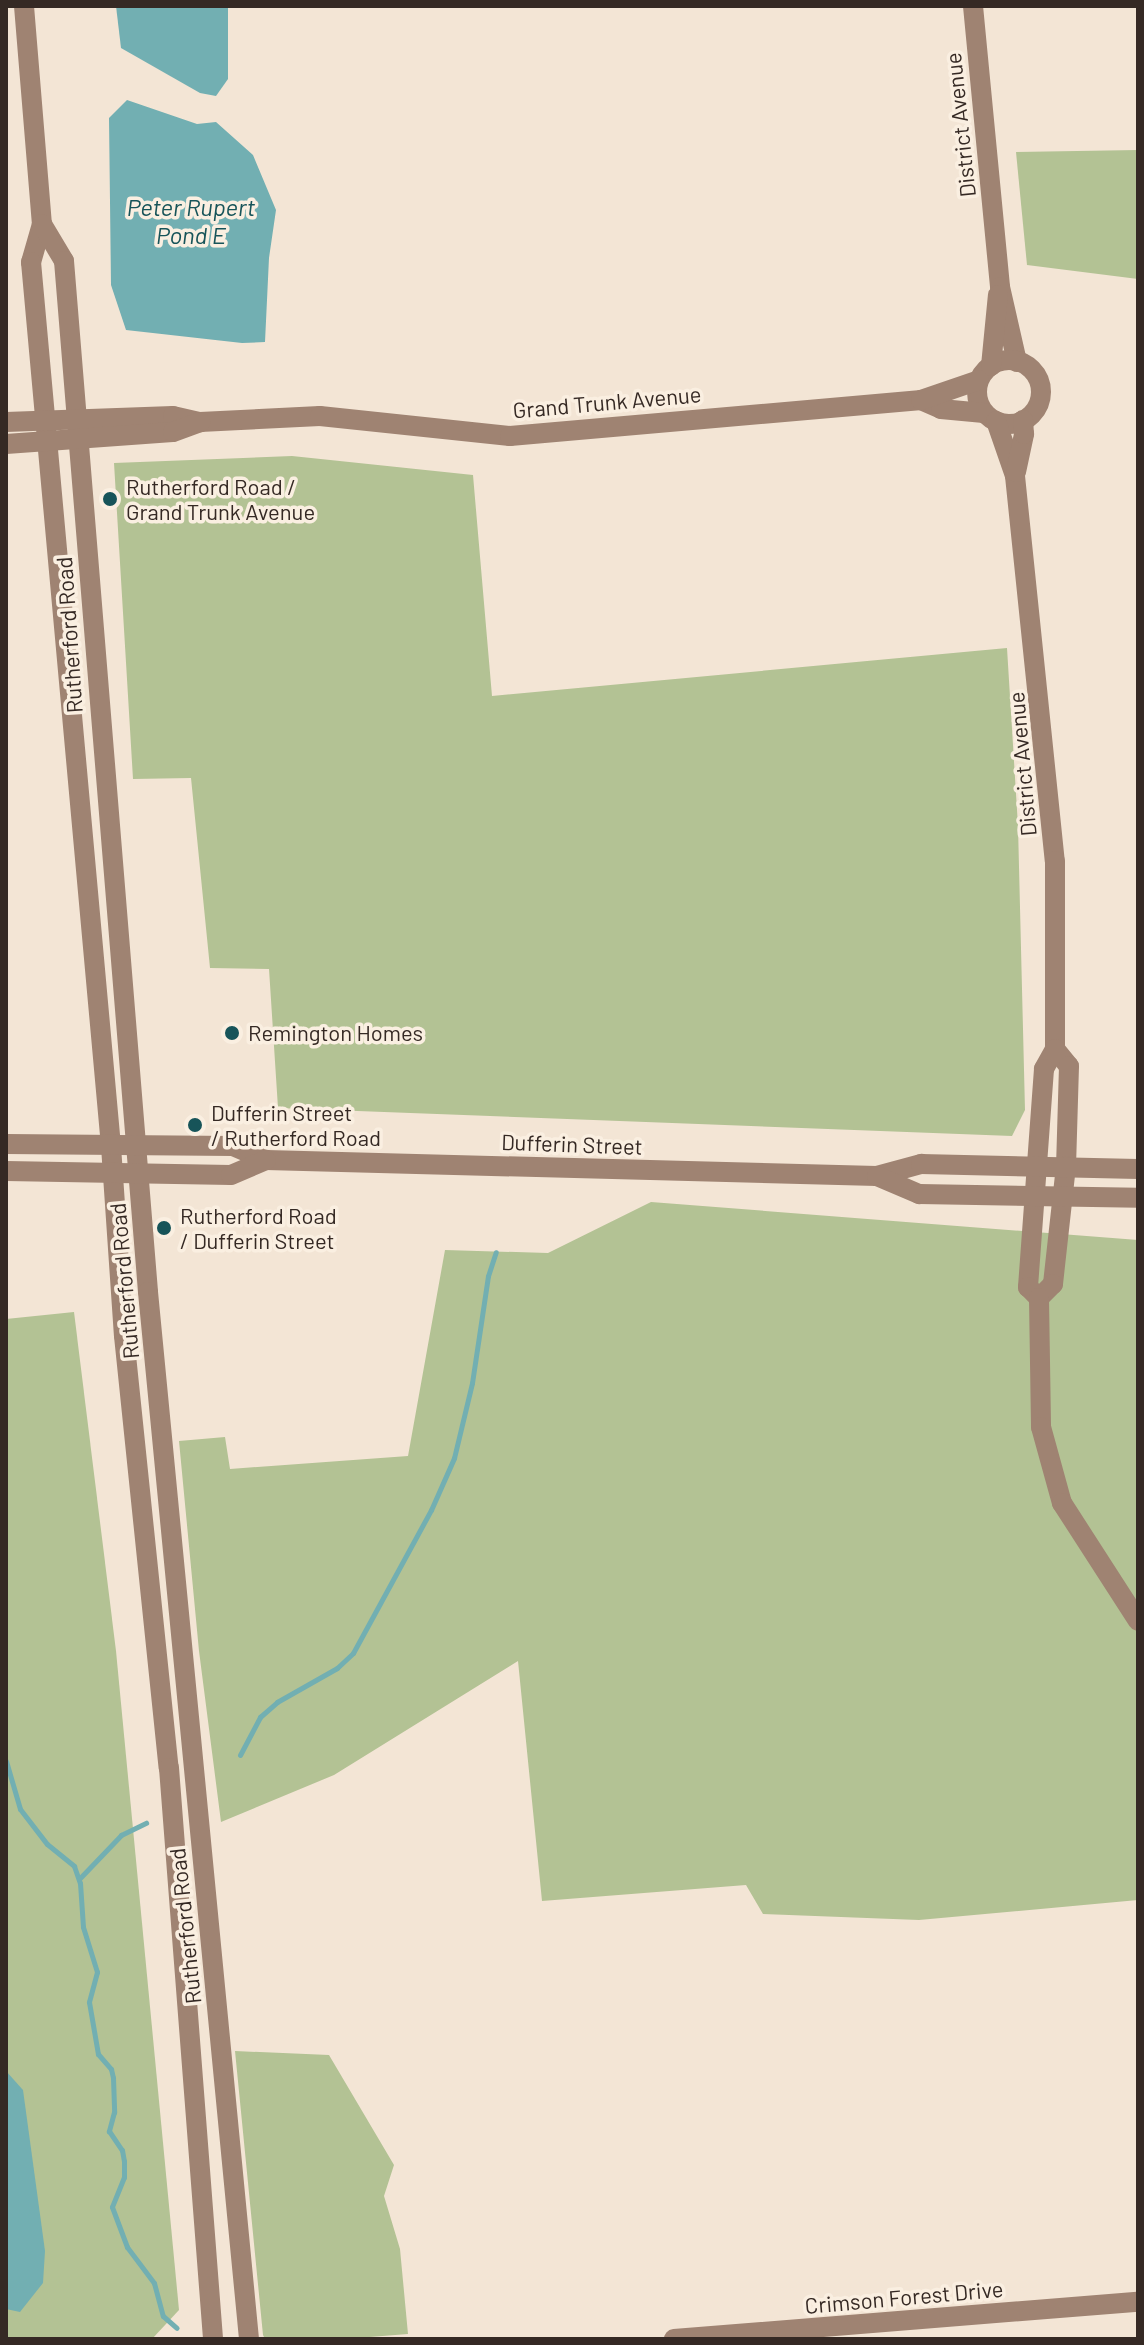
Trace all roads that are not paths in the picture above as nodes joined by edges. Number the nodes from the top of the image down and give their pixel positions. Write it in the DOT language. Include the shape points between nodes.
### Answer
graph roads {
  1 [pos="24,6"];
  2 [pos="973,6"];
  3 [pos="42,224"];
  4 [pos="1000,287"];
  5 [pos="1017,362"];
  6 [pos="985,373"];
  7 [pos="921,400"];
  8 [pos="990,417"];
  9 [pos="77,418"];
  10 [pos="45,419"];
  11 [pos="1023,420"];
  12 [pos="6,422"];
  13 [pos="200,422"];
  14 [pos="78,440"];
  15 [pos="47,442"];
  16 [pos="6,444"];
  17 [pos="1015,476"];
  18 [pos="1055,1049"];
  19 [pos="6,1144"];
  20 [pos="111,1146"];
  21 [pos="138,1146"];
  22 [pos="266,1160"];
  23 [pos="1036,1165"];
  24 [pos="1066,1166"];
  25 [pos="1138,1169"];
  26 [pos="6,1171"];
  27 [pos="112,1174"];
  28 [pos="139,1175"];
  29 [pos="877,1176"];
  30 [pos="1033,1195"];
  31 [pos="1062,1196"];
  32 [pos="1138,1198"];
  33 [pos="1039,1298"];
  34 [pos="1138,1621"];
  35 [pos="1138,2302"];
  36 [pos="213,2339"];
  37 [pos="249,2339"];
  38 [pos="674,2339"];
  1 -- 3 [label="main road, Rutherford Road"];
  2 -- 4 [label="main road, District Avenue"];
  3 -- 9 [label="main road, Rutherford Road" via="64,261"];
  3 -- 10 [label="main road, Rutherford Road" via="31,262"];
  4 -- 5 [label="main road, District Avenue"];
  4 -- 6 [label="main road, District Avenue"];
  5 -- 6 [label="main road"];
  5 -- 11 [label="main road" via="1032,371 1040,386 1037,406"];
  6 -- 7 [label="main road, Grand Trunk Avenue"];
  6 -- 8 [label="main road" via="977,397"];
  7 -- 8 [label="main road, Grand Trunk Avenue"];
  7 -- 13 [label="main road, Grand Trunk Avenue" via="510,436 320,416"];
  8 -- 11 [label="main road" via="1005,424"];
  8 -- 17 [label="main road, District Avenue"];
  9 -- 10 [label="main road, Grand Trunk Avenue"];
  9 -- 13 [label="main road, Grand Trunk Avenue" via="173,416"];
  9 -- 14 [label="main road, Rutherford Road"];
  10 -- 12 [label="main road, Grand Trunk Avenue"];
  10 -- 15 [label="main road, Rutherford Road"];
  11 -- 17 [label="main road, District Avenue"];
  13 -- 14 [label="main road, Grand Trunk Avenue" via="173,432"];
  14 -- 15 [label="main road, Grand Trunk Avenue"];
  14 -- 21 [label="main road, Rutherford Road"];
  15 -- 16 [label="main road, Grand Trunk Avenue"];
  15 -- 20 [label="main road, Rutherford Road"];
  17 -- 18 [label="main road, District Avenue" via="1055,861"];
  18 -- 23 [label="main road, District Avenue" via="1044,1069"];
  18 -- 24 [label="main road, District Avenue" via="1069,1066"];
  19 -- 20 [label="main road, Dufferin Street"];
  20 -- 21 [label="main road, Dufferin Street"];
  20 -- 27 [label="main road, Rutherford Road"];
  21 -- 22 [label="main road, Dufferin Street" via="233,1146"];
  21 -- 28 [label="main road, Rutherford Road"];
  22 -- 28 [label="main road, Dufferin Street" via="231,1175"];
  22 -- 29 [label="main road, Dufferin Street"];
  23 -- 24 [label="main road, Dufferin Street"];
  23 -- 29 [label="main road, Dufferin Street" via="921,1164"];
  23 -- 30 [label="main road, District Avenue"];
  24 -- 25 [label="main road, Dufferin Street"];
  24 -- 31 [label="main road, District Avenue"];
  26 -- 27 [label="main road, Dufferin Street"];
  27 -- 28 [label="main road, Dufferin Street"];
  27 -- 36 [label="main road, Rutherford Road" via="169,1768"];
  28 -- 37 [label="main road, Rutherford Road"];
  29 -- 30 [label="main road, Dufferin Street" via="919,1194"];
  30 -- 31 [label="main road, Dufferin Street"];
  30 -- 33 [label="main road, District Avenue" via="1028,1287"];
  31 -- 32 [label="main road, Dufferin Street"];
  31 -- 33 [label="main road, District Avenue" via="1053,1284"];
  33 -- 34 [label="main road" via="1038,1391 1048,1465 1062,1503"];
  35 -- 38 [label="main road, Crimson Forest Drive"];
}
